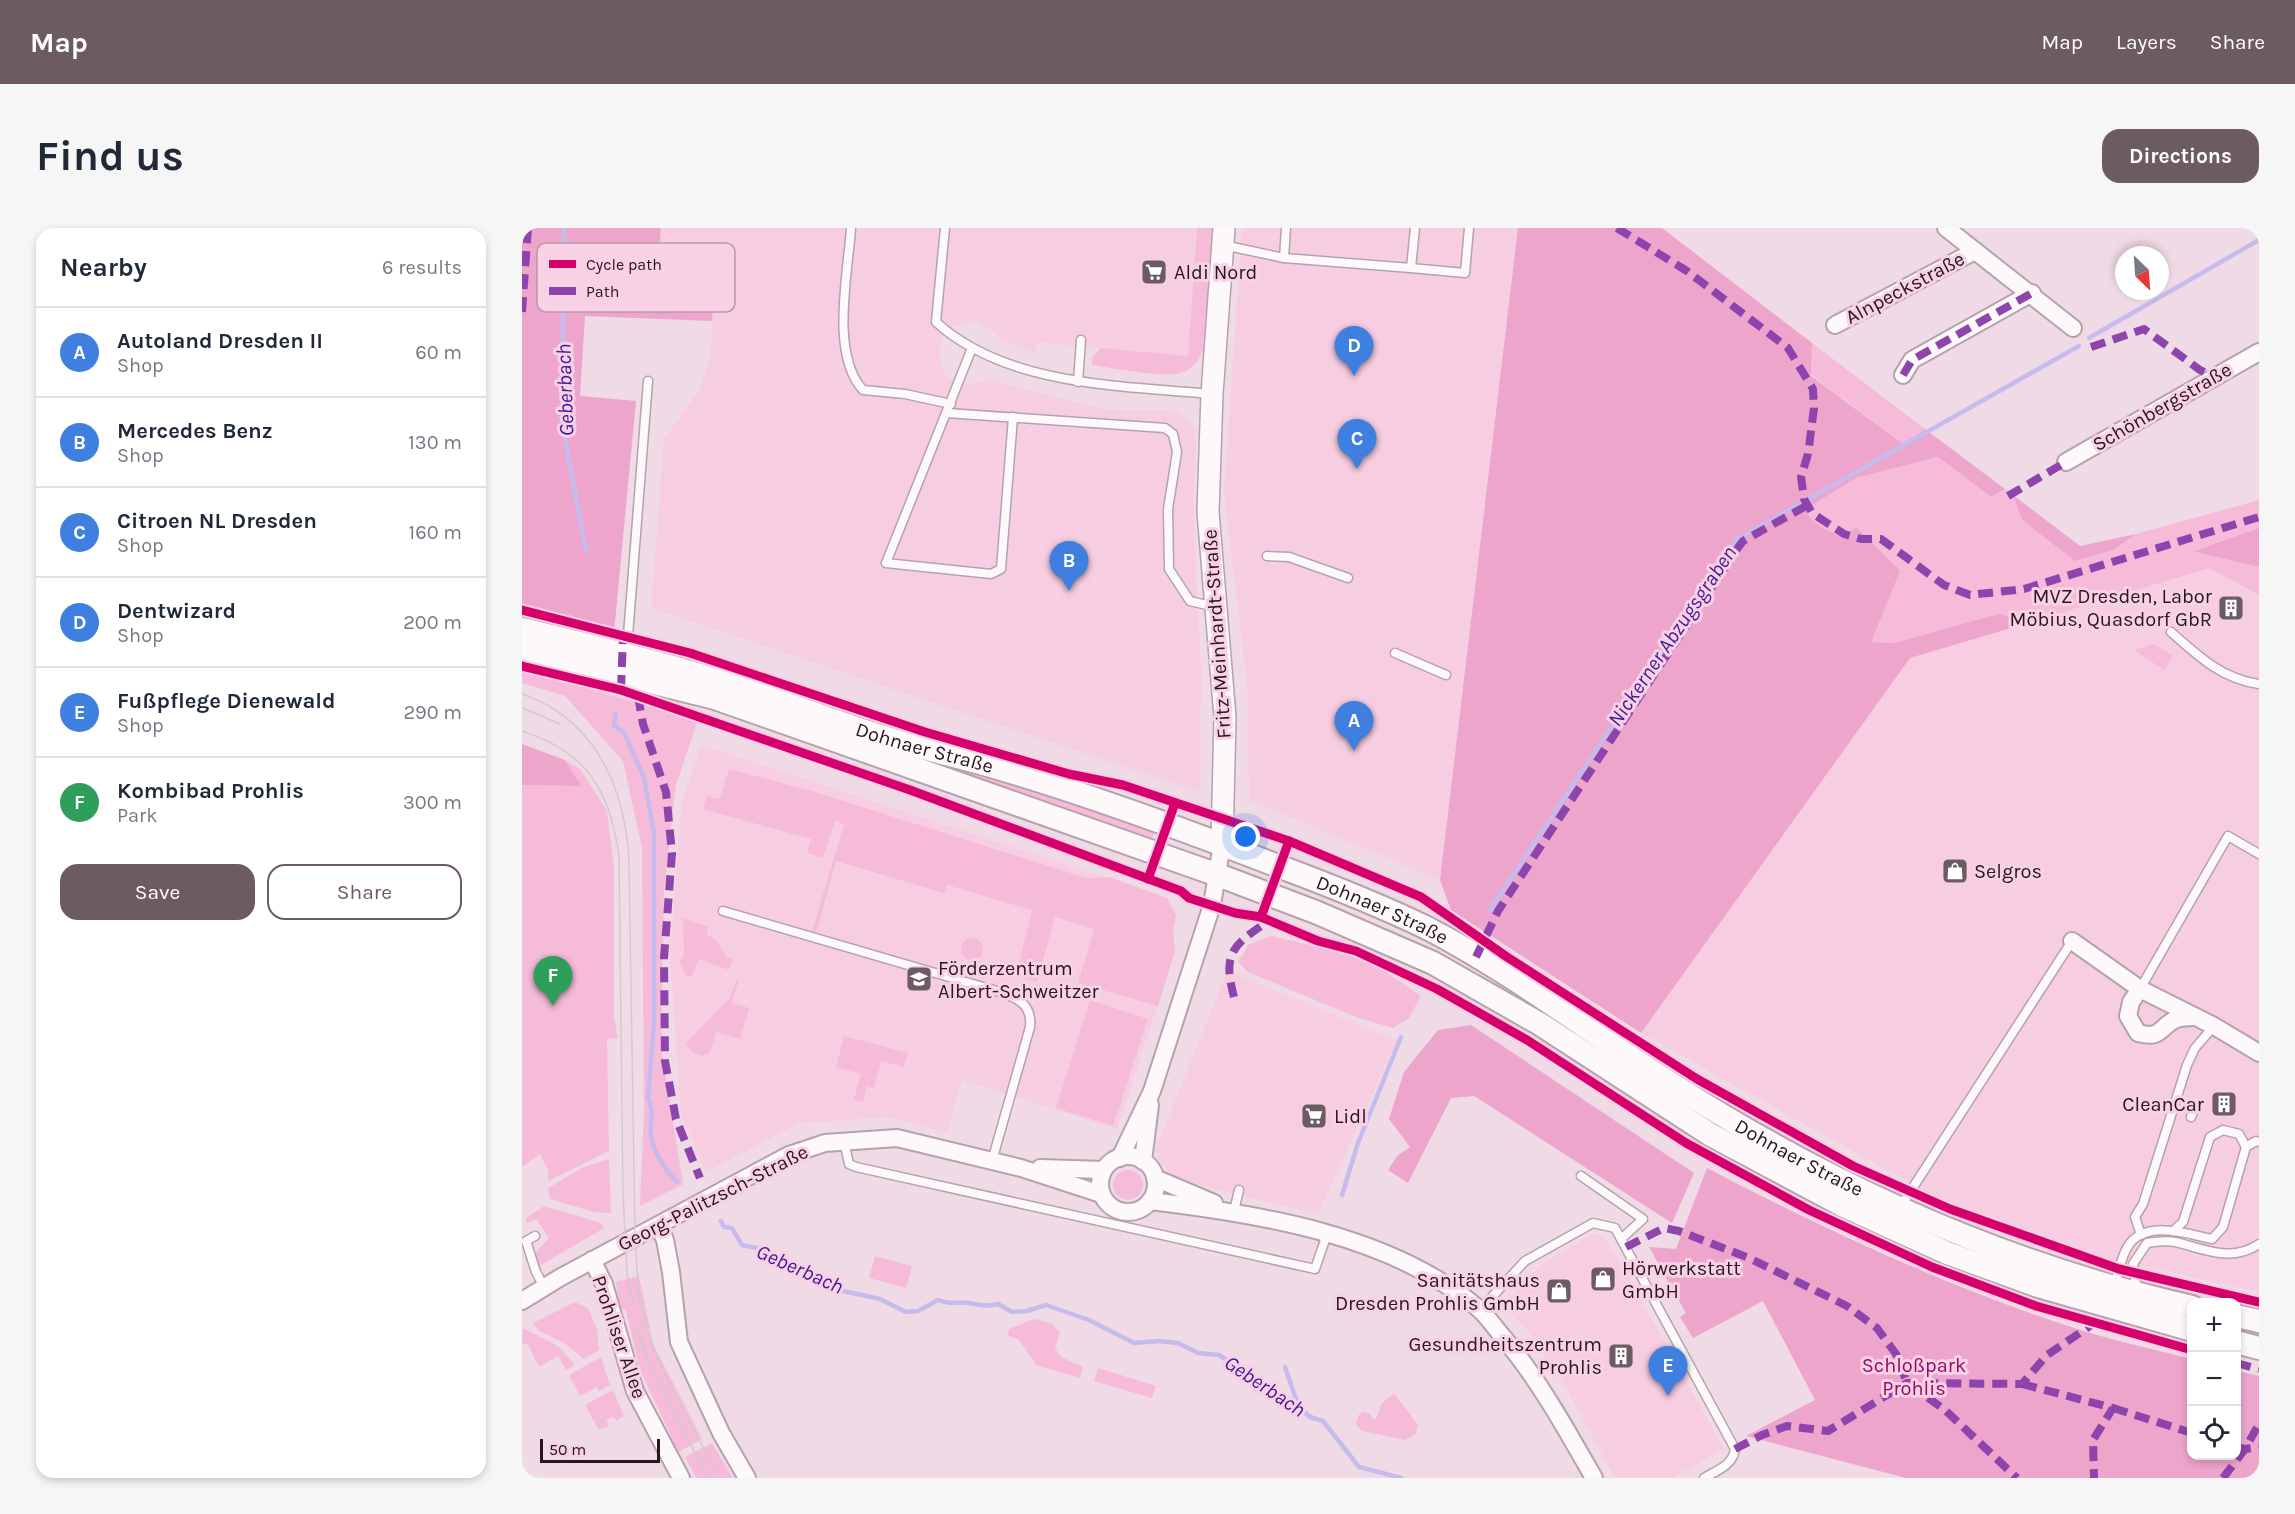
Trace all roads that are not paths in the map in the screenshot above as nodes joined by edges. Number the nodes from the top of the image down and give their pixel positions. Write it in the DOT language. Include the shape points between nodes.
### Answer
graph roads {
  1 [pos="851,228"];
  2 [pos="945,228"];
  3 [pos="1286,228"];
  4 [pos="1415,228"];
  5 [pos="1469,228"];
  6 [pos="1946,228"];
  7 [pos="1223,236"];
  8 [pos="1975,251"];
  9 [pos="1284,258"];
  10 [pos="1411,268"];
  11 [pos="2032,293"];
  12 [pos="1835,325"];
  13 [pos="2073,328"];
  14 [pos="1081,340"];
  15 [pos="972,348"];
  16 [pos="2259,352"];
  17 [pos="1903,375"];
  18 [pos="648,381"];
  19 [pos="1078,382"];
  20 [pos="1212,394"];
  21 [pos="949,408"];
  22 [pos="1013,417"];
  23 [pos="2066,462"];
  24 [pos="1267,556"];
  25 [pos="1348,578"];
  26 [pos="1217,607"];
  27 [pos="522,629"];
  28 [pos="2171,632"];
  29 [pos="522,650"];
  30 [pos="1395,652"];
  31 [pos="629,655"];
  32 [pos="1446,675"];
  33 [pos="2259,684"];
  34 [pos="1222,844"];
  35 [pos="2259,854"];
  36 [pos="1218,875"];
  37 [pos="723,911"];
  38 [pos="2072,941"];
  39 [pos="2140,989"];
  40 [pos="2195,1017"];
  41 [pos="2214,1026"];
  42 [pos="2259,1053"];
  43 [pos="1152,1091"];
  44 [pos="2196,1106"];
  45 [pos="2191,1117"];
  46 [pos="843,1141"];
  47 [pos="2259,1142"];
  48 [pos="2246,1147"];
  49 [pos="1120,1158"];
  50 [pos="992,1161"];
  51 [pos="1143,1161"];
  52 [pos="1021,1168"];
  53 [pos="1103,1170"];
  54 [pos="1581,1176"];
  55 [pos="1155,1178"];
  56 [pos="1239,1190"];
  57 [pos="1101,1194"];
  58 [pos="1150,1201"];
  59 [pos="1899,1209"];
  60 [pos="1234,1211"];
  61 [pos="2162,1220"];
  62 [pos="659,1226"];
  63 [pos="2158,1231"];
  64 [pos="2173,1232"];
  65 [pos="1327,1234"];
  66 [pos="2141,1235"];
  67 [pos="535,1236"];
  68 [pos="1621,1239"];
  69 [pos="2259,1244"];
  70 [pos="592,1260"];
  71 [pos="544,1287"];
  72 [pos="2114,1287"];
  73 [pos="2137,1293"];
  74 [pos="522,1301"];
  75 [pos="2187,1306"];
  76 [pos="1480,1310"];
  77 [pos="2241,1317"];
  78 [pos="2259,1321"];
  79 [pos="2187,1329"];
  80 [pos="2241,1343"];
  81 [pos="2259,1348"];
  82 [pos="681,1478"];
  83 [pos="747,1478"];
  84 [pos="1594,1478"];
  85 [pos="1704,1478"];
  1 -- 21 [label="lane" via="844,329 846,362 853,379 863,390 905,394"];
  2 -- 15 [label="lane" via="936,322"];
  3 -- 9 [label="lane"];
  4 -- 10 [label="lane"];
  5 -- 10 [label="lane" via="1465,273"];
  6 -- 8 [label="street, Alnpeckstraße"];
  7 -- 9 [label="lane"];
  7 -- 20 [label="street, Fritz-Meinhardt-Straße"];
  8 -- 11 [label="street, Alnpeckstraße"];
  8 -- 12 [label="street, Alnpeckstraße"];
  9 -- 10 [label="lane"];
  11 -- 13 [label="street, Alnpeckstraße"];
  11 -- 17 [label="street" via="1912,360"];
  14 -- 19 [label="lane"];
  15 -- 19 [label="lane"];
  15 -- 21 [label="lane"];
  16 -- 23 [label="street, Schönbergstraße"];
  18 -- 31 [label="lane"];
  19 -- 20 [label="lane"];
  20 -- 26 [label="street, Fritz-Meinhardt-Straße" via="1208,512"];
  21 -- 22 [label="lane"];
  21 -- 22 [label="lane" via="886,563 991,574 1001,569"];
  22 -- 26 [label="lane" via="1165,428 1173,434 1177,452 1168,509 1169,569 1190,601"];
  24 -- 25 [label="lane" via="1289,557"];
  26 -- 34 [label="street, Fritz-Meinhardt-Straße" via="1225,717"];
  27 -- 31 [label="main road, Dohnaer Straße"];
  28 -- 33 [label="lane" via="2210,666 2242,682"];
  29 -- 36 [label="main road, Dohnaer Straße" via="715,699"];
  30 -- 32 [label="lane"];
  31 -- 34 [label="main road, Dohnaer Straße" via="709,677 895,741 1011,772"];
  34 -- 36 [label="street, Fritz-Meinhardt-Straße"];
  34 -- 59 [label="main road, Dohnaer Straße" via="1361,898 1429,930 1752,1133"];
  35 -- 39 [label="lane" via="2228,836"];
  36 -- 43 [label="street" via="1209,915"];
  36 -- 79 [label="main road, Dohnaer Straße" via="1433,963 1540,1024 1711,1135 1844,1206 1947,1253"];
  37 -- 50 [label="lane" via="1023,1001 1030,1013 1030,1027"];
  38 -- 39 [label="street"];
  38 -- 59 [label="lane"];
  39 -- 40 [label="street"];
  39 -- 40 [label="street" via="2128,1016 2138,1033 2160,1033 2174,1020"];
  40 -- 41 [label="street"];
  41 -- 42 [label="street"];
  41 -- 66 [label="lane" via="2195,1048 2187,1065 2143,1204 2135,1217"];
  43 -- 49 [label="street"];
  43 -- 51 [label="street"];
  44 -- 45 [label="lane"];
  46 -- 50 [label="street, Georg-Palitzsch-Straße" via="897,1138"];
  46 -- 62 [label="street, Georg-Palitzsch-Straße" via="789,1155"];
  46 -- 65 [label="lane" via="847,1159 855,1167 1315,1269"];
  47 -- 48 [label="lane"];
  48 -- 64 [label="lane" via="2218,1233 2212,1239"];
  48 -- 64 [label="lane" via="2239,1134 2223,1130 2210,1137 2183,1222"];
  49 -- 51 [label="street" via="1129,1156"];
  49 -- 53 [label="street"];
  50 -- 52 [label="street, Georg-Palitzsch-Straße"];
  51 -- 55 [label="street"];
  52 -- 53 [label="street, Georg-Palitzsch-Straße"];
  52 -- 57 [label="street, Georg-Palitzsch-Straße"];
  53 -- 57 [label="street"];
  54 -- 68 [label="lane" via="1643,1219"];
  55 -- 58 [label="street"];
  55 -- 60 [label="street, Georg-Palitzsch-Straße"];
  56 -- 60 [label="lane"];
  57 -- 58 [label="street, Georg-Palitzsch-Straße" via="1107,1204 1124,1212 1139,1210"];
  58 -- 60 [label="street, Georg-Palitzsch-Straße"];
  59 -- 72 [label="main road, Dohnaer Straße"];
  60 -- 65 [label="street, Georg-Palitzsch-Straße"];
  61 -- 63 [label="lane"];
  62 -- 70 [label="street, Georg-Palitzsch-Straße"];
  62 -- 83 [label="street" via="671,1272 679,1342 721,1433"];
  63 -- 64 [label="lane"];
  63 -- 66 [label="lane"];
  65 -- 76 [label="street, Georg-Palitzsch-Straße" via="1399,1259 1434,1277"];
  66 -- 72 [label="lane" via="2128,1245"];
  67 -- 71 [label="lane" via="526,1241"];
  68 -- 76 [label="lane" via="1615,1228 1593,1223 1525,1261"];
  68 -- 85 [label="lane" via="1735,1449 1734,1458"];
  69 -- 73 [label="lane" via="2235,1255 2203,1251 2172,1241 2147,1243 2133,1264"];
  70 -- 71 [label="street, Georg-Palitzsch-Straße"];
  70 -- 82 [label="street, Prohliser Allee" via="604,1284 635,1391"];
  71 -- 74 [label="street, Georg-Palitzsch-Straße"];
  72 -- 73 [label="main road, Dohnaer Straße"];
  73 -- 75 [label="main road, Dohnaer Straße"];
  76 -- 84 [label="street, Georg-Palitzsch-Straße" via="1526,1364"];
  77 -- 78 [label="main road"];
  80 -- 81 [label="main road"];
}
